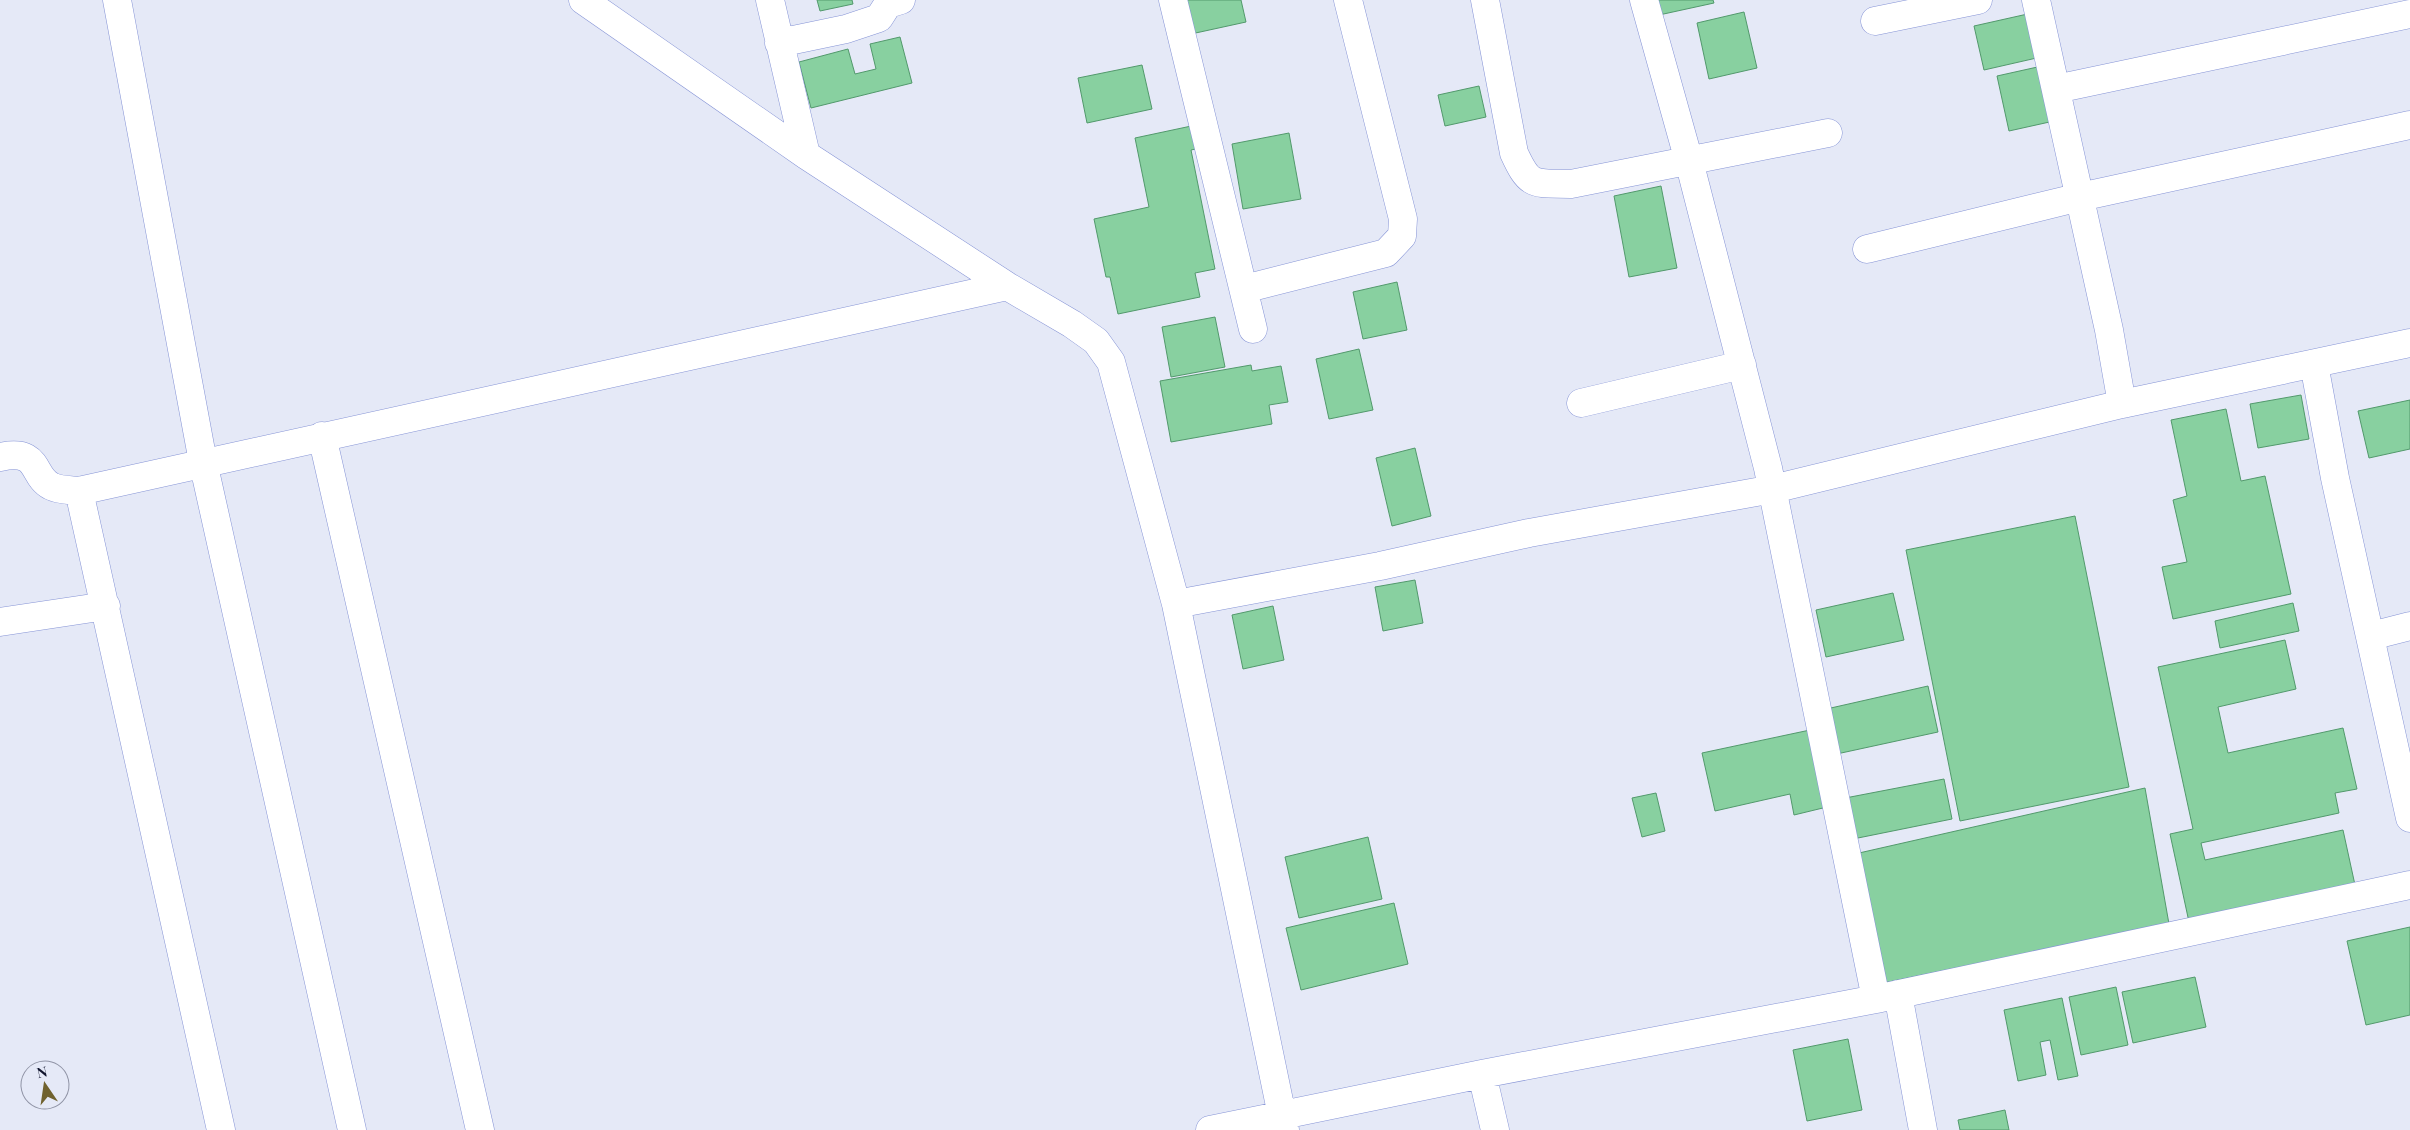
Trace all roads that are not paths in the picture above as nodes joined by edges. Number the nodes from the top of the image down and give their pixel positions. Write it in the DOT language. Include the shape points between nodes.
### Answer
graph roads {
  1 [pos="117,0"];
  2 [pos="583,0"];
  3 [pos="770,0"];
  4 [pos="901,0"];
  5 [pos="1172,0"];
  6 [pos="1348,0"];
  7 [pos="1485,0"];
  8 [pos="1644,0"];
  9 [pos="1978,0"];
  10 [pos="2036,0"];
  11 [pos="2410,14"];
  12 [pos="1875,21"];
  13 [pos="779,43"];
  14 [pos="2056,89"];
  15 [pos="2410,125"];
  16 [pos="1828,132"];
  17 [pos="806,155"];
  18 [pos="1689,162"];
  19 [pos="2080,197"];
  20 [pos="1867,249"];
  21 [pos="1007,286"];
  22 [pos="1244,289"];
  23 [pos="1252,329"];
  24 [pos="2410,343"];
  25 [pos="2314,364"];
  26 [pos="1742,365"];
  27 [pos="1581,403"];
  28 [pos="2122,404"];
  29 [pos="322,436"];
  30 [pos="0,458"];
  31 [pos="203,462"];
  32 [pos="1772,489"];
  33 [pos="79,491"];
  34 [pos="1176,604"];
  35 [pos="106,606"];
  36 [pos="0,622"];
  37 [pos="2410,626"];
  38 [pos="2371,636"];
  39 [pos="2410,818"];
  40 [pos="2410,885"];
  41 [pos="1887,997"];
  42 [pos="1482,1074"];
  43 [pos="1283,1122"];
  44 [pos="221,1130"];
  45 [pos="352,1130"];
  46 [pos="480,1130"];
  47 [pos="1210,1130"];
  48 [pos="1495,1130"];
  49 [pos="1923,1130"];
  1 -- 31 [label="street"];
  2 -- 17 [label="street"];
  3 -- 13 [label="street"];
  4 -- 13 [label="street" via="888,4 879,18 846,29"];
  5 -- 22 [label="street"];
  6 -- 22 [label="street" via="1403,219 1402,236 1386,253"];
  7 -- 18 [label="street" via="1514,152 1524,175 1538,183 1570,184"];
  8 -- 18 [label="street"];
  9 -- 12 [label="street"];
  10 -- 14 [label="street"];
  11 -- 14 [label="street"];
  13 -- 17 [label="street"];
  14 -- 19 [label="street"];
  15 -- 19 [label="street"];
  16 -- 18 [label="street"];
  17 -- 21 [label="street"];
  18 -- 26 [label="street"];
  19 -- 20 [label="street"];
  19 -- 28 [label="street"];
  21 -- 29 [label="street"];
  21 -- 34 [label="street" via="1096,341 1111,362"];
  22 -- 23 [label="street"];
  24 -- 25 [label="street"];
  25 -- 28 [label="street"];
  25 -- 38 [label="street" via="2335,478"];
  26 -- 27 [label="street"];
  26 -- 32 [label="street"];
  28 -- 32 [label="street"];
  29 -- 31 [label="street"];
  29 -- 46 [label="street"];
  30 -- 33 [label="street" via="24,458 34,463 44,481 51,486"];
  31 -- 33 [label="street"];
  31 -- 45 [label="street"];
  32 -- 34 [label="street" via="1529,533 1380,566"];
  32 -- 41 [label="street"];
  33 -- 35 [label="street"];
  34 -- 43 [label="street"];
  35 -- 36 [label="street"];
  35 -- 44 [label="street"];
  37 -- 38 [label="street"];
  38 -- 39 [label="street"];
  40 -- 41 [label="street"];
  41 -- 42 [label="street"];
  41 -- 49 [label="street"];
  42 -- 43 [label="street"];
  42 -- 48 [label="street"];
  43 -- 47 [label="street"];
}
